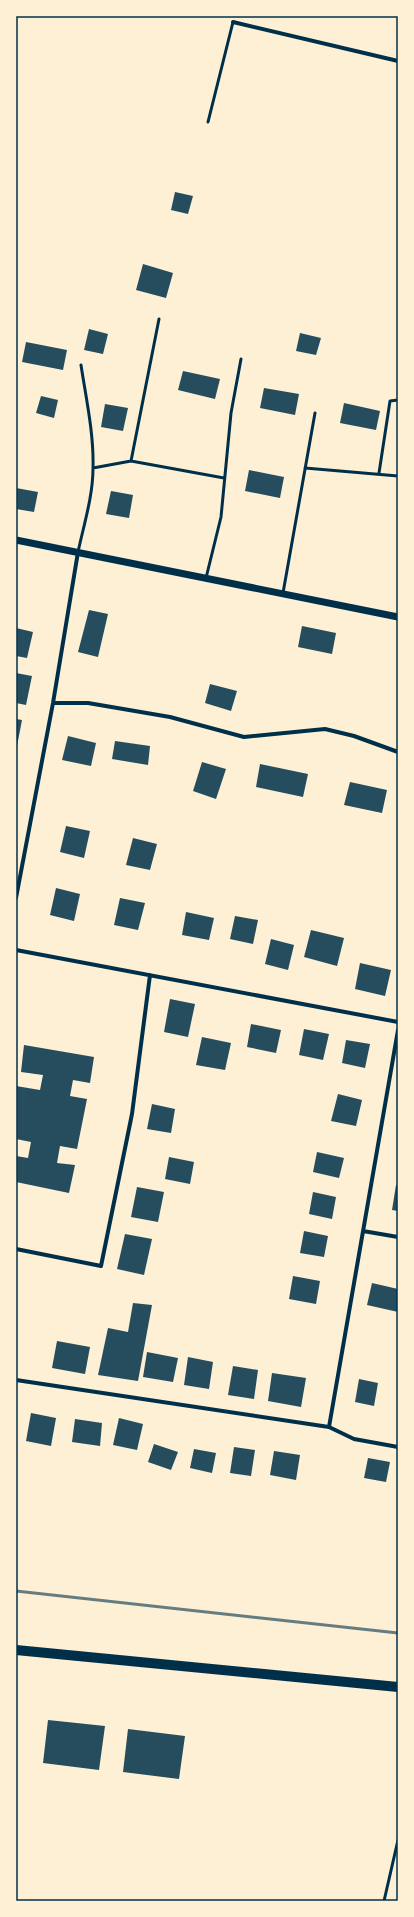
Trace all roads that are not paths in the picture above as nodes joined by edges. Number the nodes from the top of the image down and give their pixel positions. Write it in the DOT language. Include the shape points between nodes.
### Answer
graph roads {
  1 [pos="232,22"];
  2 [pos="398,61"];
  3 [pos="208,122"];
  4 [pos="159,319"];
  5 [pos="241,359"];
  6 [pos="81,365"];
  7 [pos="398,400"];
  8 [pos="315,414"];
  9 [pos="131,460"];
  10 [pos="93,468"];
  11 [pos="306,468"];
  12 [pos="379,473"];
  13 [pos="398,476"];
  14 [pos="224,478"];
  15 [pos="16,540"];
  16 [pos="78,552"];
  17 [pos="206,578"];
  18 [pos="283,594"];
  19 [pos="398,616"];
  20 [pos="53,703"];
  21 [pos="398,752"];
  22 [pos="16,898"];
  23 [pos="16,950"];
  24 [pos="150,975"];
  25 [pos="398,1022"];
  26 [pos="398,1030"];
  27 [pos="362,1231"];
  28 [pos="398,1238"];
  29 [pos="16,1249"];
  30 [pos="16,1380"];
  31 [pos="330,1427"];
  32 [pos="398,1447"];
  33 [pos="16,1650"];
  34 [pos="398,1687"];
  35 [pos="398,1840"];
  36 [pos="384,1901"];
  1 -- 2 [label="street"];
  1 -- 3 [label="lane"];
  4 -- 9 [label="lane"];
  5 -- 14 [label="lane" via="231,413"];
  6 -- 10 [label="lane"];
  7 -- 12 [label="lane" via="390,401"];
  8 -- 11 [label="lane"];
  9 -- 10 [label="lane"];
  9 -- 14 [label="lane"];
  10 -- 16 [label="lane" via="90,498"];
  11 -- 12 [label="lane"];
  11 -- 18 [label="lane"];
  12 -- 13 [label="lane"];
  14 -- 17 [label="lane" via="221,517"];
  15 -- 16 [label="street"];
  16 -- 17 [label="street"];
  16 -- 20 [label="street"];
  17 -- 18 [label="street"];
  18 -- 19 [label="street"];
  20 -- 21 [label="street" via="88,704 170,717 244,737 325,729 354,736"];
  20 -- 22 [label="street"];
  23 -- 24 [label="street"];
  24 -- 25 [label="street"];
  24 -- 29 [label="street" via="132,1114 101,1266"];
  26 -- 27 [label="street"];
  27 -- 28 [label="street"];
  27 -- 31 [label="street"];
  30 -- 31 [label="street"];
  31 -- 32 [label="street" via="354,1439"];
  33 -- 34 [label="main road"];
  35 -- 36 [label="lane"];
}
